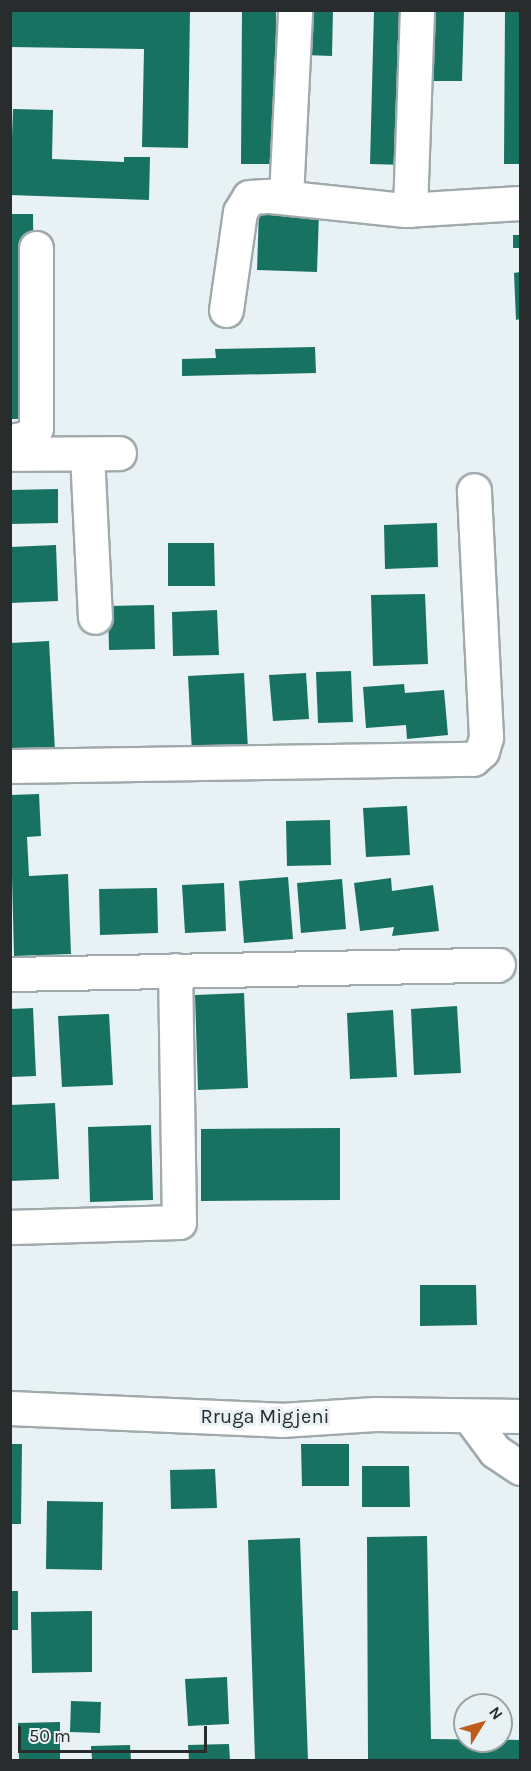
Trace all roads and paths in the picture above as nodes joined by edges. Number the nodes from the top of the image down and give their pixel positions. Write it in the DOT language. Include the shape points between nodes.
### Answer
graph roads {
  1 [pos="295,10"];
  2 [pos="417,10"];
  3 [pos="286,197"];
  4 [pos="520,203"];
  5 [pos="410,210"];
  6 [pos="36,248"];
  7 [pos="226,310"];
  8 [pos="10,441"];
  9 [pos="119,453"];
  10 [pos="10,454"];
  11 [pos="87,454"];
  12 [pos="474,490"];
  13 [pos="95,617"];
  14 [pos="10,766"];
  15 [pos="498,965"];
  16 [pos="175,970"];
  17 [pos="10,974"];
  18 [pos="10,1227"];
  19 [pos="10,1408"];
  20 [pos="469,1416"];
  21 [pos="520,1416"];
  22 [pos="520,1468"];
  1 -- 3 [label="street"];
  2 -- 5 [label="street"];
  3 -- 5 [label="street"];
  3 -- 7 [label="street" via="256,195 242,207"];
  4 -- 5 [label="street"];
  6 -- 8 [label="street" via="36,428 27,438"];
  9 -- 11 [label="street"];
  10 -- 11 [label="street"];
  11 -- 13 [label="street"];
  12 -- 14 [label="street" via="486,737 482,751 473,759"];
  15 -- 16 [label="street"];
  16 -- 17 [label="street"];
  16 -- 18 [label="street" via="179,1222"];
  19 -- 20 [label="street, Rruga Migjeni" via="281,1420 375,1414"];
  20 -- 21 [label="street, Rruga Migjeni"];
  20 -- 22 [label="street" via="495,1451"];
}
